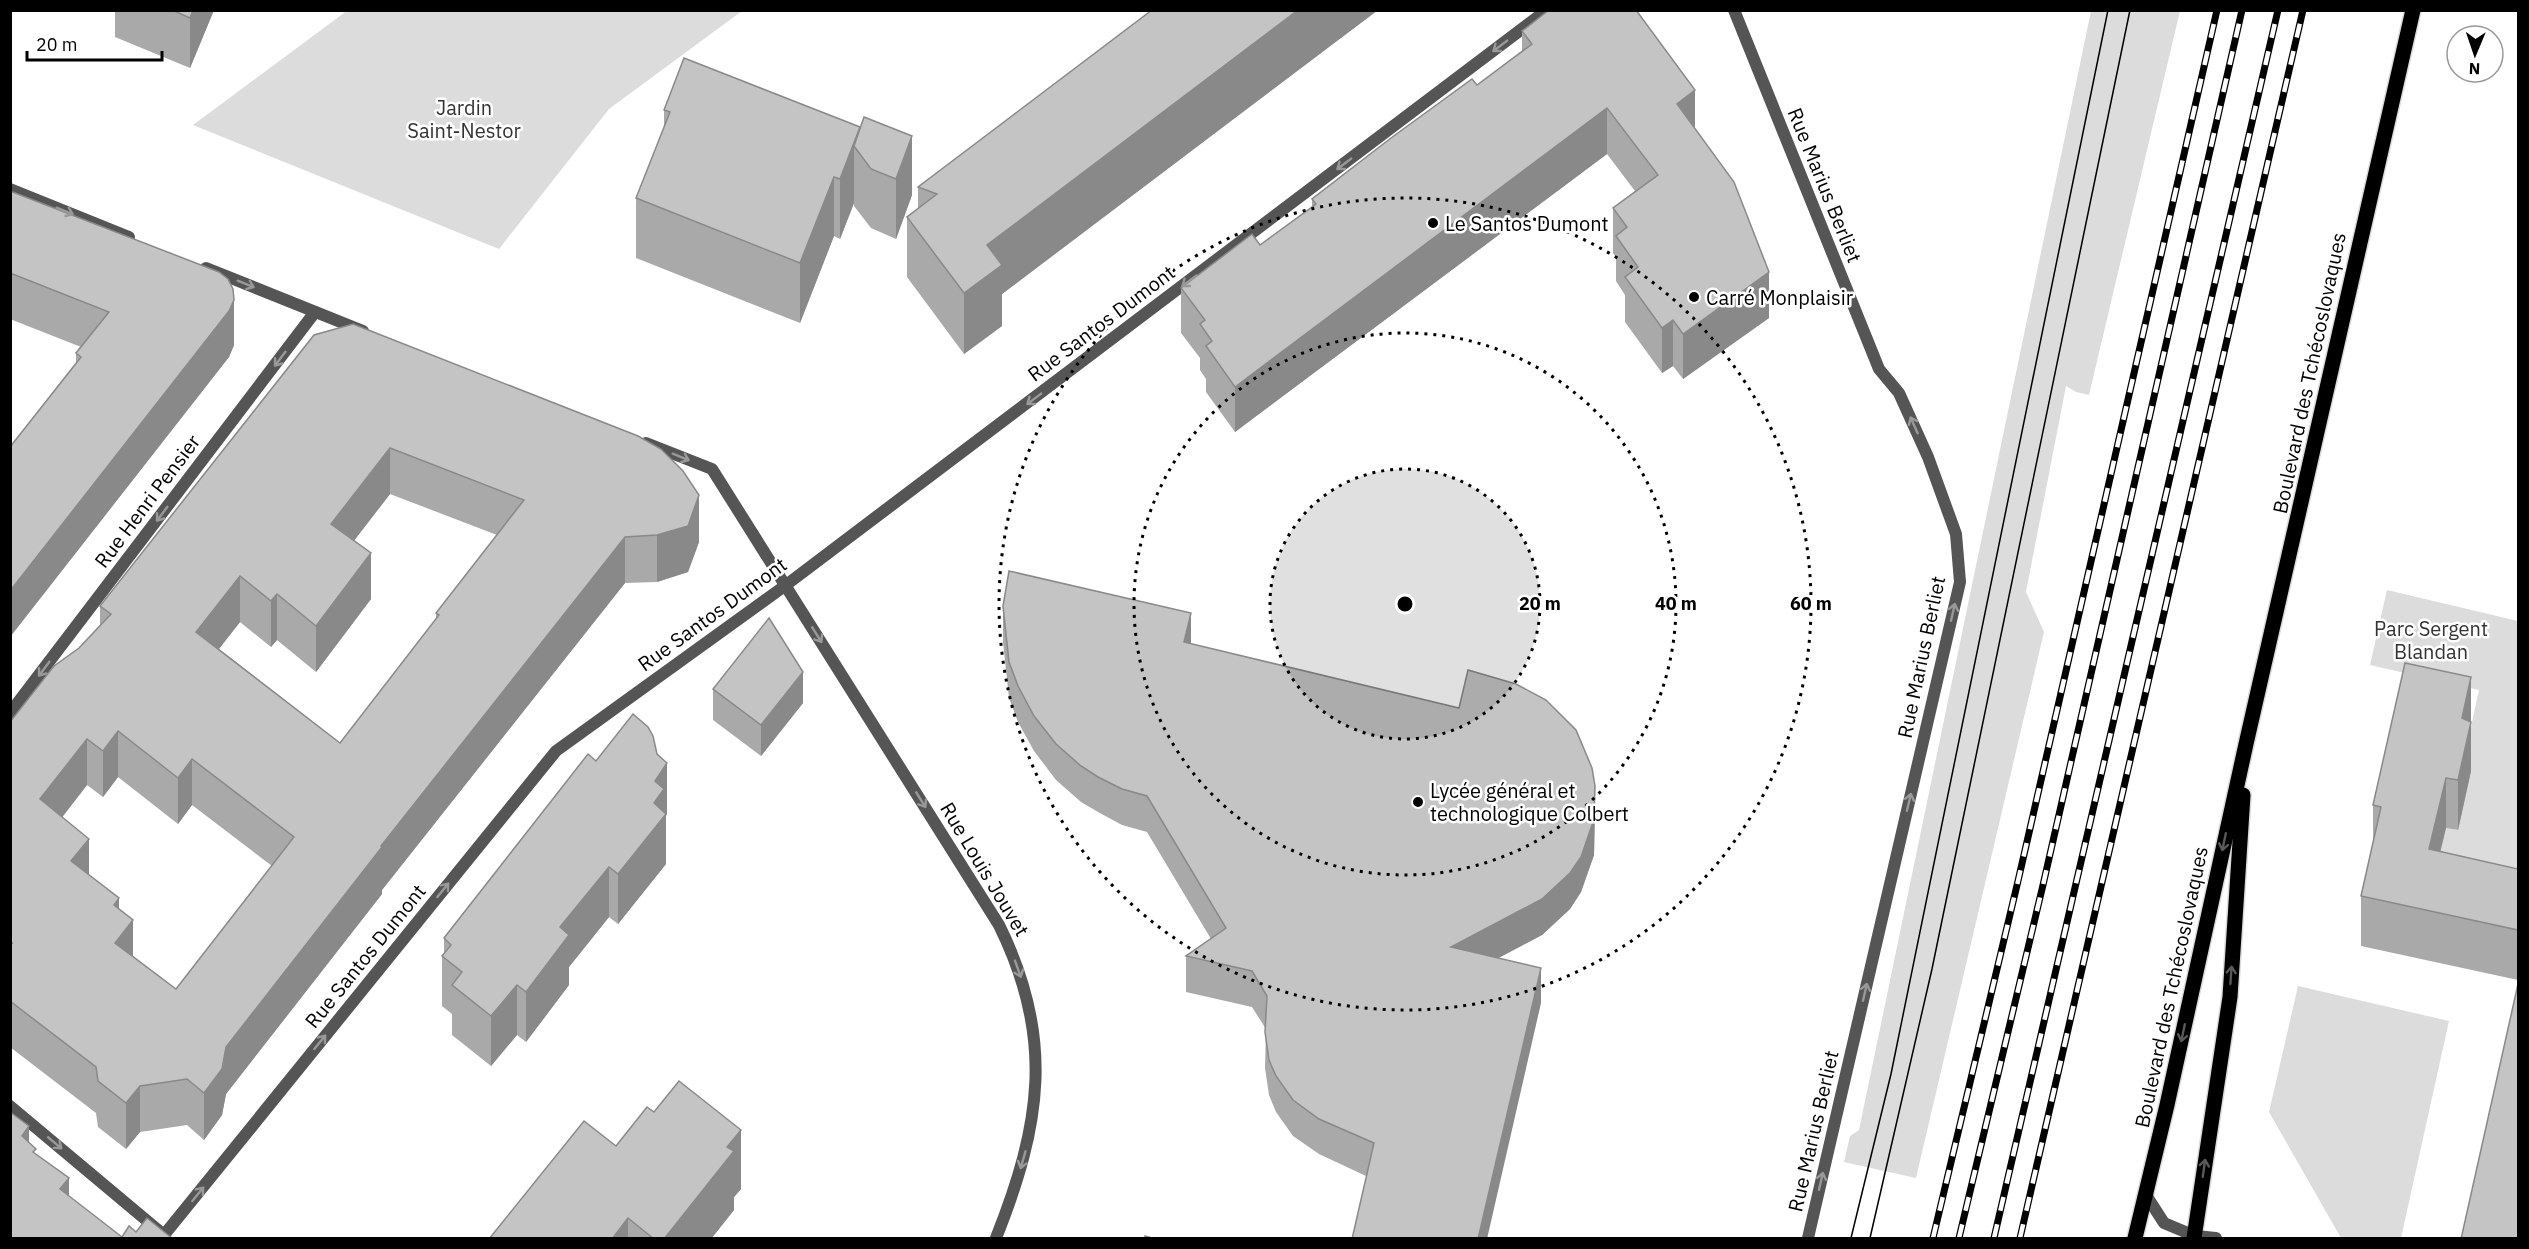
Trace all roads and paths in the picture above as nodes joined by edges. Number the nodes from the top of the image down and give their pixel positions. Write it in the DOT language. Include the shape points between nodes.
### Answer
graph roads {
  1 [pos="1546,10"];
  2 [pos="1734,10"];
  3 [pos="2413,10"];
  4 [pos="10,189"];
  5 [pos="142,242"];
  6 [pos="197,264"];
  7 [pos="315,312"];
  8 [pos="370,334"];
  9 [pos="634,438"];
  10 [pos="786,585"];
  11 [pos="10,713"];
  12 [pos="2246,744"];
  13 [pos="10,1106"];
  14 [pos="2146,1195"];
  15 [pos="2195,1237"];
  16 [pos="996,1239"];
  17 [pos="1808,1239"];
  18 [pos="2135,1239"];
  19 [pos="2216,1239"];
  1 -- 10 [label="street, Rue Santos Dumont, one-way"];
  17 -- 2 [label="street, Rue Marius Berliet, one-way" via="1960,582 1956,534 1928,457 1899,393 1879,369"];
  3 -- 12 [label="main road, Boulevard des Tchécoslovaques"];
  4 -- 5 [label="street, one-way"];
  6 -- 7 [label="street, one-way"];
  7 -- 8 [label="street"];
  7 -- 11 [label="street, Rue Henri Pensier, one-way"];
  9 -- 10 [label="street, Rue Louis Jouvet, one-way" via="711,469"];
  13 -- 10 [label="street, Rue Santos Dumont, one-way" via="164,1235 556,751"];
  10 -- 16 [label="street, Rue Louis Jouvet, one-way" via="999,925 1021,975 1033,1029 1036,1091 1024,1158"];
  12 -- 14 [label="main road, Boulevard des Tchécoslovaques, one-way"];
  15 -- 12 [label="main road, Boulevard des Tchécoslovaques, one-way" via="2230,997"];
  14 -- 15 [label="street" via="2164,1223"];
  14 -- 18 [label="main road, Boulevard des Tchécoslovaques"];
  15 -- 19 [label="street"];
}
